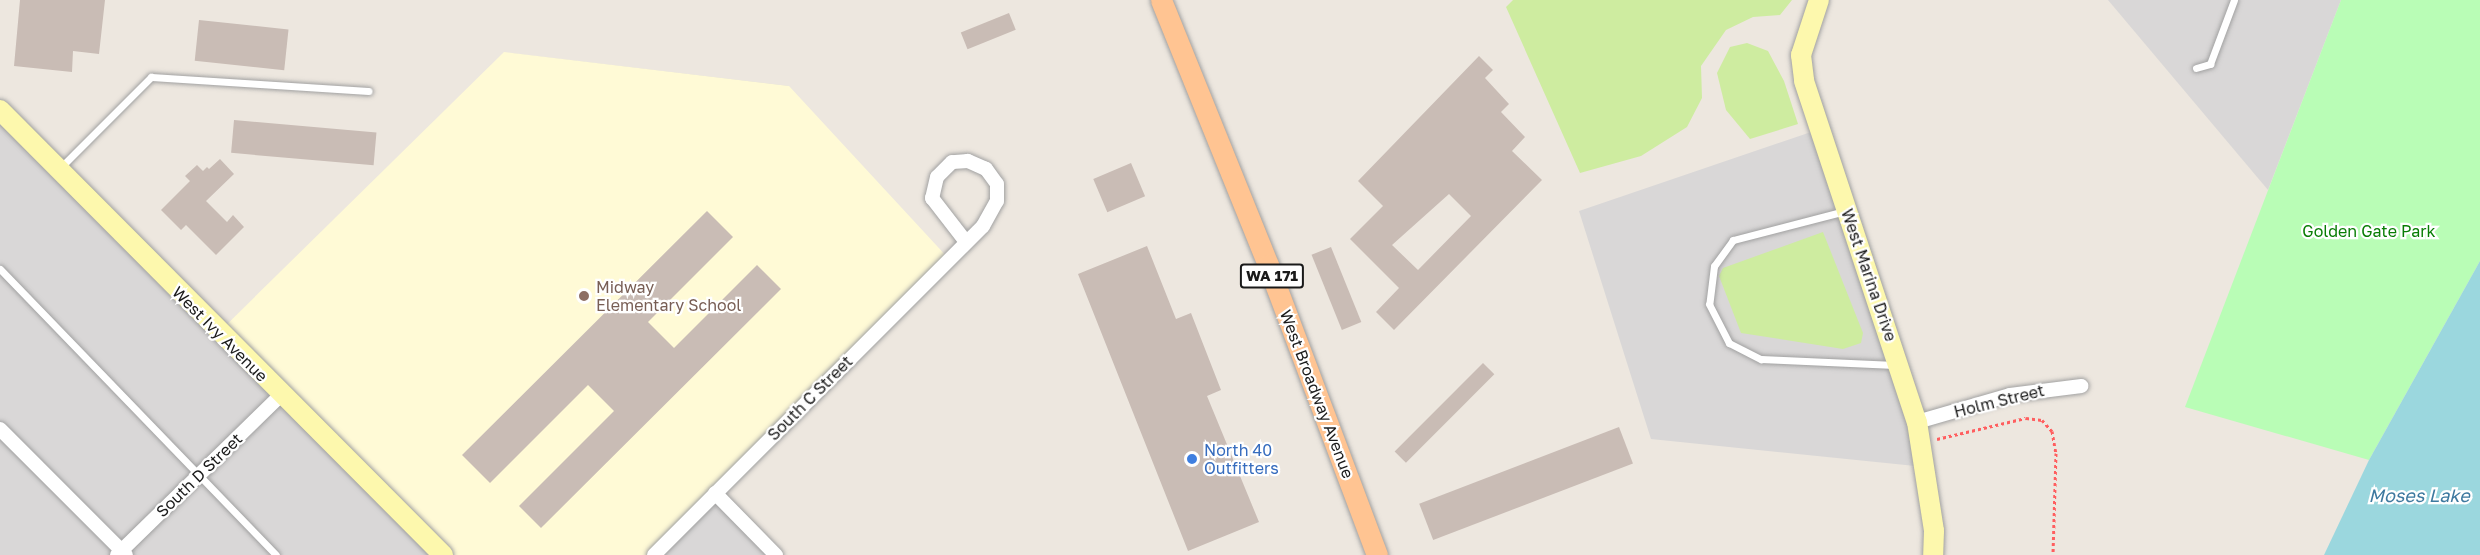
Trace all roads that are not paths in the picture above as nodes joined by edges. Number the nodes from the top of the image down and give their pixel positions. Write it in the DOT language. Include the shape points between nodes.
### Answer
graph roads {
  1 [pos="1161,0"];
  2 [pos="1819,0"];
  3 [pos="2234,0"];
  4 [pos="2196,68"];
  5 [pos="369,91"];
  6 [pos="0,110"];
  7 [pos="58,169"];
  8 [pos="1847,210"];
  9 [pos="966,242"];
  10 [pos="0,269"];
  11 [pos="1900,365"];
  12 [pos="2081,386"];
  13 [pos="282,395"];
  14 [pos="1917,422"];
  15 [pos="0,429"];
  16 [pos="201,474"];
  17 [pos="715,493"];
  18 [pos="122,553"];
  19 [pos="276,555"];
  20 [pos="443,555"];
  21 [pos="654,555"];
  22 [pos="776,555"];
  23 [pos="1377,555"];
  24 [pos="1933,555"];
  1 -- 23 [label="main road, West Broadway Avenue / WA 171" via="1268,265"];
  2 -- 8 [label="street, West Marina Drive" via="1801,55 1804,81"];
  3 -- 4 [label="lane" via="2210,63"];
  5 -- 7 [label="lane" via="152,77"];
  6 -- 7 [label="street, West Ivy Avenue"];
  7 -- 13 [label="street, West Ivy Avenue"];
  8 -- 11 [label="street, West Marina Drive"];
  8 -- 11 [label="lane" via="1733,240 1714,266 1709,304 1729,343 1761,359"];
  9 -- 9 [label="street, South C Street" via="983,226 997,201 997,184 986,169 968,161 952,162 937,177 932,198"];
  9 -- 17 [label="street, South C Street"];
  10 -- 16 [label="lane"];
  11 -- 14 [label="street, West Marina Drive"];
  12 -- 14 [label="street, Holm Street" via="2010,395"];
  13 -- 16 [label="street, South D Street"];
  13 -- 20 [label="street, West Ivy Avenue"];
  14 -- 24 [label="street, West Marina Drive" via="1934,531"];
  15 -- 18 [label="street"];
  16 -- 18 [label="street, South D Street"];
  16 -- 19 [label="lane"];
  17 -- 21 [label="street, South C Street"];
  17 -- 22 [label="street"];
}
